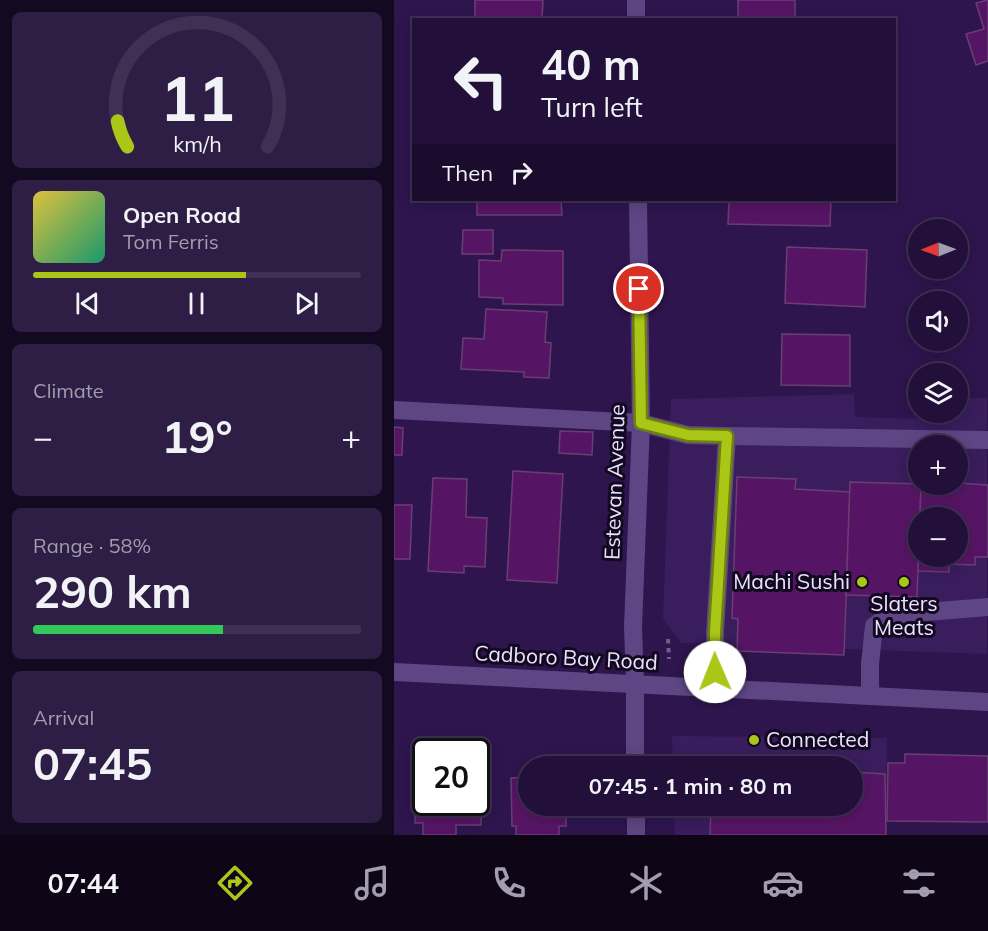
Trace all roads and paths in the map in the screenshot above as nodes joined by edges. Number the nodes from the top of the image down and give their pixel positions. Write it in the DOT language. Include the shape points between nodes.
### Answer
graph roads {
  1 [pos="636,0"];
  2 [pos="636,18"];
  3 [pos="638,201"];
  4 [pos="394,410"];
  5 [pos="641,423"];
  6 [pos="727,436"];
  7 [pos="988,440"];
  8 [pos="988,607"];
  9 [pos="394,672"];
  10 [pos="635,684"];
  11 [pos="716,687"];
  12 [pos="870,695"];
  13 [pos="988,702"];
  14 [pos="635,756"];
  15 [pos="636,816"];
  16 [pos="636,835"];
  1 -- 2 [label="street"];
  3 -- 5 [label="street, Estevan Avenue"];
  4 -- 5 [label="street"];
  5 -- 6 [label="street" via="688,435"];
  5 -- 10 [label="street, Estevan Avenue" via="633,627"];
  6 -- 7 [label="street"];
  6 -- 11 [label="street" via="715,633"];
  8 -- 12 [label="street" via="890,615 874,626"];
  9 -- 10 [label="street, Cadboro Bay Road"];
  10 -- 11 [label="street, Cadboro Bay Road"];
  10 -- 14 [label="street, Estevan Avenue"];
  11 -- 12 [label="street, Cadboro Bay Road"];
  12 -- 13 [label="street, Cadboro Bay Road"];
  15 -- 16 [label="street"];
}
